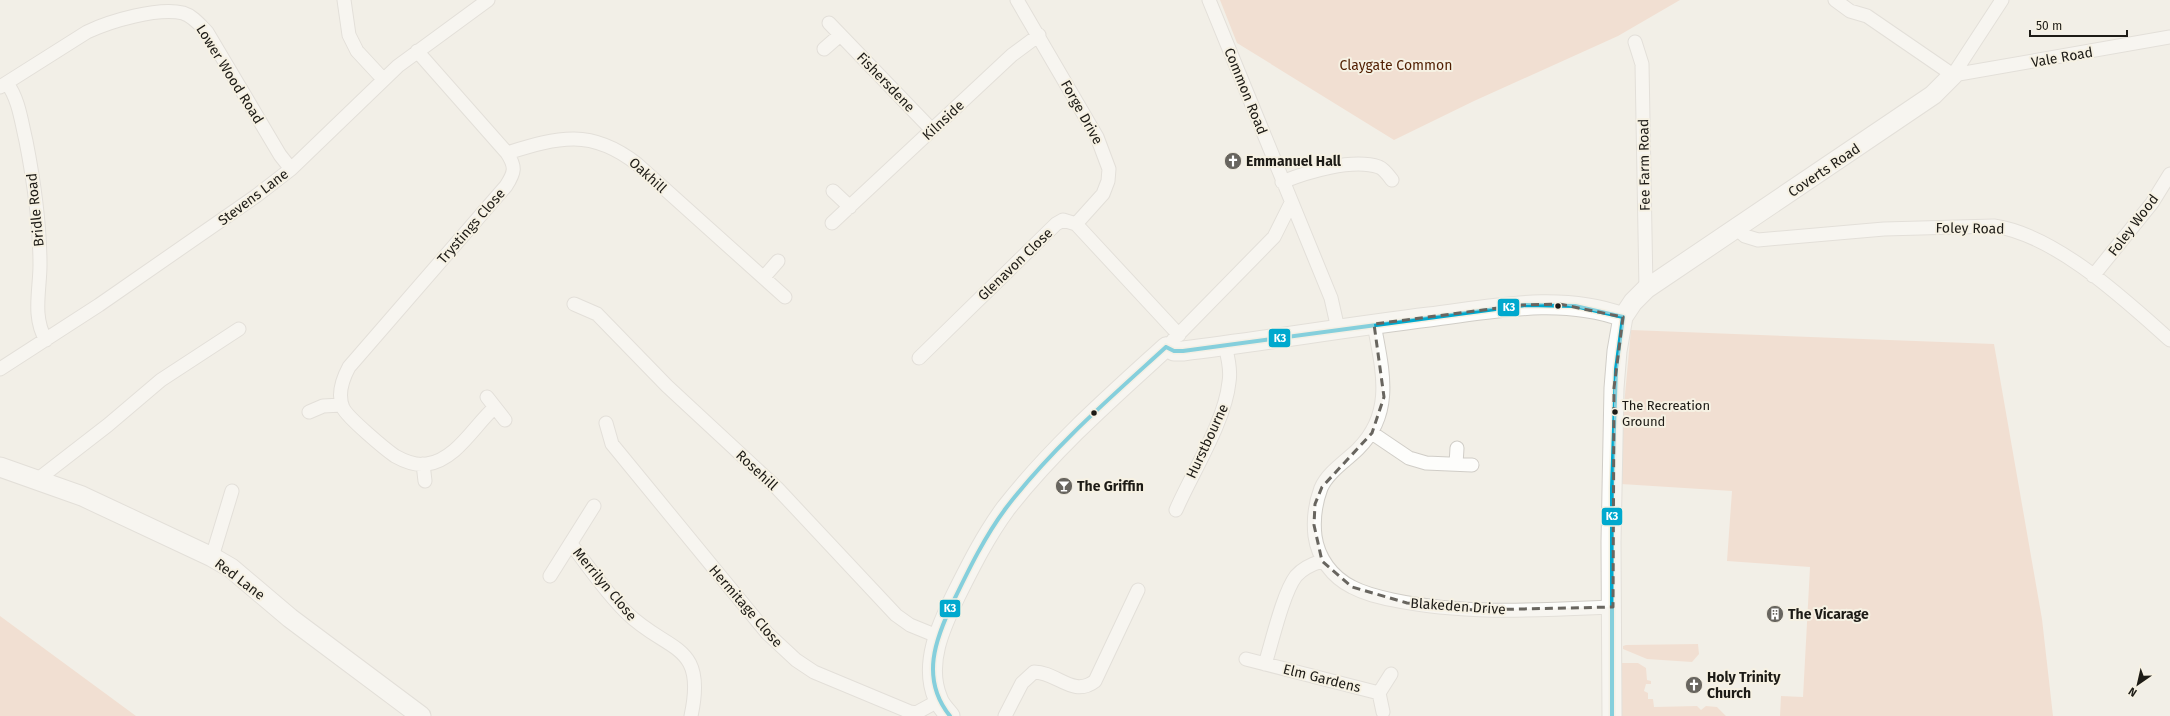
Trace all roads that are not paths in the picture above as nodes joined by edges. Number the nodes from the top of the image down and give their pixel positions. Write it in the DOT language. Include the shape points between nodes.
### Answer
graph roads {
  1 [pos="344,0"];
  2 [pos="488,0"];
  3 [pos="1017,0"];
  4 [pos="1209,0"];
  5 [pos="1835,0"];
  6 [pos="2002,0"];
  7 [pos="829,23"];
  8 [pos="840,35"];
  9 [pos="1039,35"];
  10 [pos="2170,37"];
  11 [pos="1635,42"];
  12 [pos="824,49"];
  13 [pos="417,51"];
  14 [pos="1953,75"];
  15 [pos="384,79"];
  16 [pos="4,85"];
  17 [pos="932,130"];
  18 [pos="507,153"];
  19 [pos="291,169"];
  20 [pos="2170,174"];
  21 [pos="1392,180"];
  22 [pos="1282,182"];
  23 [pos="834,191"];
  24 [pos="1291,203"];
  25 [pos="850,207"];
  26 [pos="832,223"];
  27 [pos="1076,224"];
  28 [pos="1737,229"];
  29 [pos="778,261"];
  30 [pos="2093,276"];
  31 [pos="764,277"];
  32 [pos="1646,289"];
  33 [pos="785,296"];
  34 [pos="574,304"];
  35 [pos="1623,316"];
  36 [pos="1374,324"];
  37 [pos="1338,329"];
  38 [pos="239,330"];
  39 [pos="46,340"];
  40 [pos="2170,340"];
  41 [pos="1172,341"];
  42 [pos="1225,346"];
  43 [pos="919,358"];
  44 [pos="0,369"];
  45 [pos="342,405"];
  46 [pos="309,412"];
  47 [pos="505,420"];
  48 [pos="606,423"];
  49 [pos="1372,433"];
  50 [pos="1457,448"];
  51 [pos="423,464"];
  52 [pos="1456,464"];
  53 [pos="1472,465"];
  54 [pos="0,467"];
  55 [pos="38,480"];
  56 [pos="425,481"];
  57 [pos="232,491"];
  58 [pos="594,506"];
  59 [pos="1176,510"];
  60 [pos="571,544"];
  61 [pos="212,557"];
  62 [pos="1322,561"];
  63 [pos="550,576"];
  64 [pos="1138,590"];
  65 [pos="1613,607"];
  66 [pos="937,636"];
  67 [pos="1246,659"];
  68 [pos="1265,664"];
  69 [pos="1391,674"];
  70 [pos="1379,693"];
  71 [pos="938,701"];
  72 [pos="1383,712"];
  73 [pos="421,716"];
  74 [pos="692,716"];
  75 [pos="950,716"];
  76 [pos="1005,716"];
  77 [pos="1612,716"];
  1 -- 15 [label="street" via="349,35 357,52"];
  2 -- 13 [label="street, Stevens Lane"];
  3 -- 9 [label="street, Forge Drive"];
  4 -- 22 [label="street, Common Road"];
  5 -- 14 [label="street" via="1850,11 1867,16"];
  6 -- 14 [label="street, Coverts Road"];
  7 -- 8 [label="street, Fishersdene"];
  8 -- 12 [label="street"];
  8 -- 17 [label="street, Fishersdene"];
  9 -- 17 [label="street, Kilnside" via="1012,55"];
  9 -- 27 [label="street, Forge Drive" via="1097,137 1109,169 1103,194"];
  10 -- 14 [label="street, Vale Road"];
  11 -- 32 [label="street, Fee Farm Road" via="1642,64"];
  13 -- 15 [label="street, Stevens Lane"];
  13 -- 18 [label="street, Trystings Close"];
  14 -- 28 [label="street, Coverts Road" via="1933,95"];
  15 -- 19 [label="street, Stevens Lane"];
  16 -- 19 [label="street, Lower Wood Road" via="102,25 167,11 184,14 207,32 280,155"];
  16 -- 39 [label="street, Bridle Road" via="18,104 37,203 40,266 37,316"];
  17 -- 25 [label="street, Kilnside"];
  18 -- 31 [label="street, Oakhill" via="561,140 586,139 614,148 637,164"];
  18 -- 45 [label="street, Trystings Close" via="514,163 514,174 349,367 342,381"];
  19 -- 39 [label="street, Stevens Lane" via="234,213"];
  20 -- 30 [label="street, Foley Wood" via="2152,203"];
  21 -- 22 [label="street" via="1380,168 1358,165 1312,171"];
  22 -- 24 [label="street, Common Road"];
  23 -- 25 [label="street"];
  24 -- 37 [label="street, Common Road" via="1331,298"];
  24 -- 41 [label="street" via="1274,237"];
  25 -- 26 [label="street, Kilnside"];
  27 -- 41 [label="street"];
  27 -- 43 [label="street, Glenavon Close" via="1063,220 1056,224"];
  28 -- 30 [label="street, Foley Road" via="1745,236 1758,240 1884,228 1994,226 2017,230 2041,240"];
  28 -- 32 [label="street, Coverts Road"];
  29 -- 31 [label="street"];
  30 -- 40 [label="street, Foley Road" via="2117,293"];
  31 -- 33 [label="street, Oakhill"];
  32 -- 35 [label="street, Coverts Road"];
  34 -- 66 [label="street, Rosehill" via="596,314 667,386 776,488 896,615 910,625"];
  35 -- 36 [label="street" via="1589,306 1522,305"];
  35 -- 65 [label="street" via="1614,388 1611,542"];
  36 -- 37 [label="street"];
  36 -- 49 [label="street, Blakeden Drive" via="1384,397"];
  37 -- 42 [label="street"];
  38 -- 55 [label="street" via="161,380"];
  39 -- 44 [label="street, Stevens Lane"];
  41 -- 42 [label="street" via="1174,351"];
  41 -- 66 [label="street" via="1059,447 1006,509 970,566"];
  42 -- 59 [label="street, Hurstbourne" via="1230,381 1226,399"];
  45 -- 46 [label="street" via="323,406"];
  45 -- 51 [label="street" via="353,421 394,455 414,464"];
  47 -- 51 [label="street" via="490,403 460,445 446,456"];
  48 -- 71 [label="street, Hermitage Close" via="612,444 767,634 796,660 814,672 910,712 916,713"];
  49 -- 52 [label="street" via="1409,458 1426,464"];
  49 -- 62 [label="street, Blakeden Drive" via="1331,474 1322,487 1316,504 1314,525"];
  50 -- 52 [label="street"];
  51 -- 56 [label="street"];
  52 -- 53 [label="street"];
  54 -- 55 [label="street, Red Lane"];
  55 -- 61 [label="street, Red Lane" via="108,508"];
  57 -- 61 [label="street"];
  58 -- 60 [label="street, Merrilyn Close"];
  60 -- 63 [label="street, Merrilyn Close"];
  60 -- 74 [label="street, Merrilyn Close" via="634,620 683,652 695,679 696,696"];
  61 -- 73 [label="street, Red Lane" via="231,568 290,618"];
  62 -- 65 [label="street, Blakeden Drive" via="1338,578 1352,587 1407,603 1474,610"];
  62 -- 68 [label="street, Elm Gardens" via="1307,566 1296,576"];
  64 -- 76 [label="street" via="1095,681 1087,687 1079,688 1052,676 1034,672 1022,683"];
  65 -- 77 [label="street"];
  66 -- 71 [label="street" via="933,679"];
  67 -- 68 [label="street, Elm Gardens"];
  68 -- 70 [label="street, Elm Gardens"];
  69 -- 70 [label="street, Elm Gardens"];
  70 -- 72 [label="street, Elm Gardens"];
  71 -- 75 [label="street"];
}
